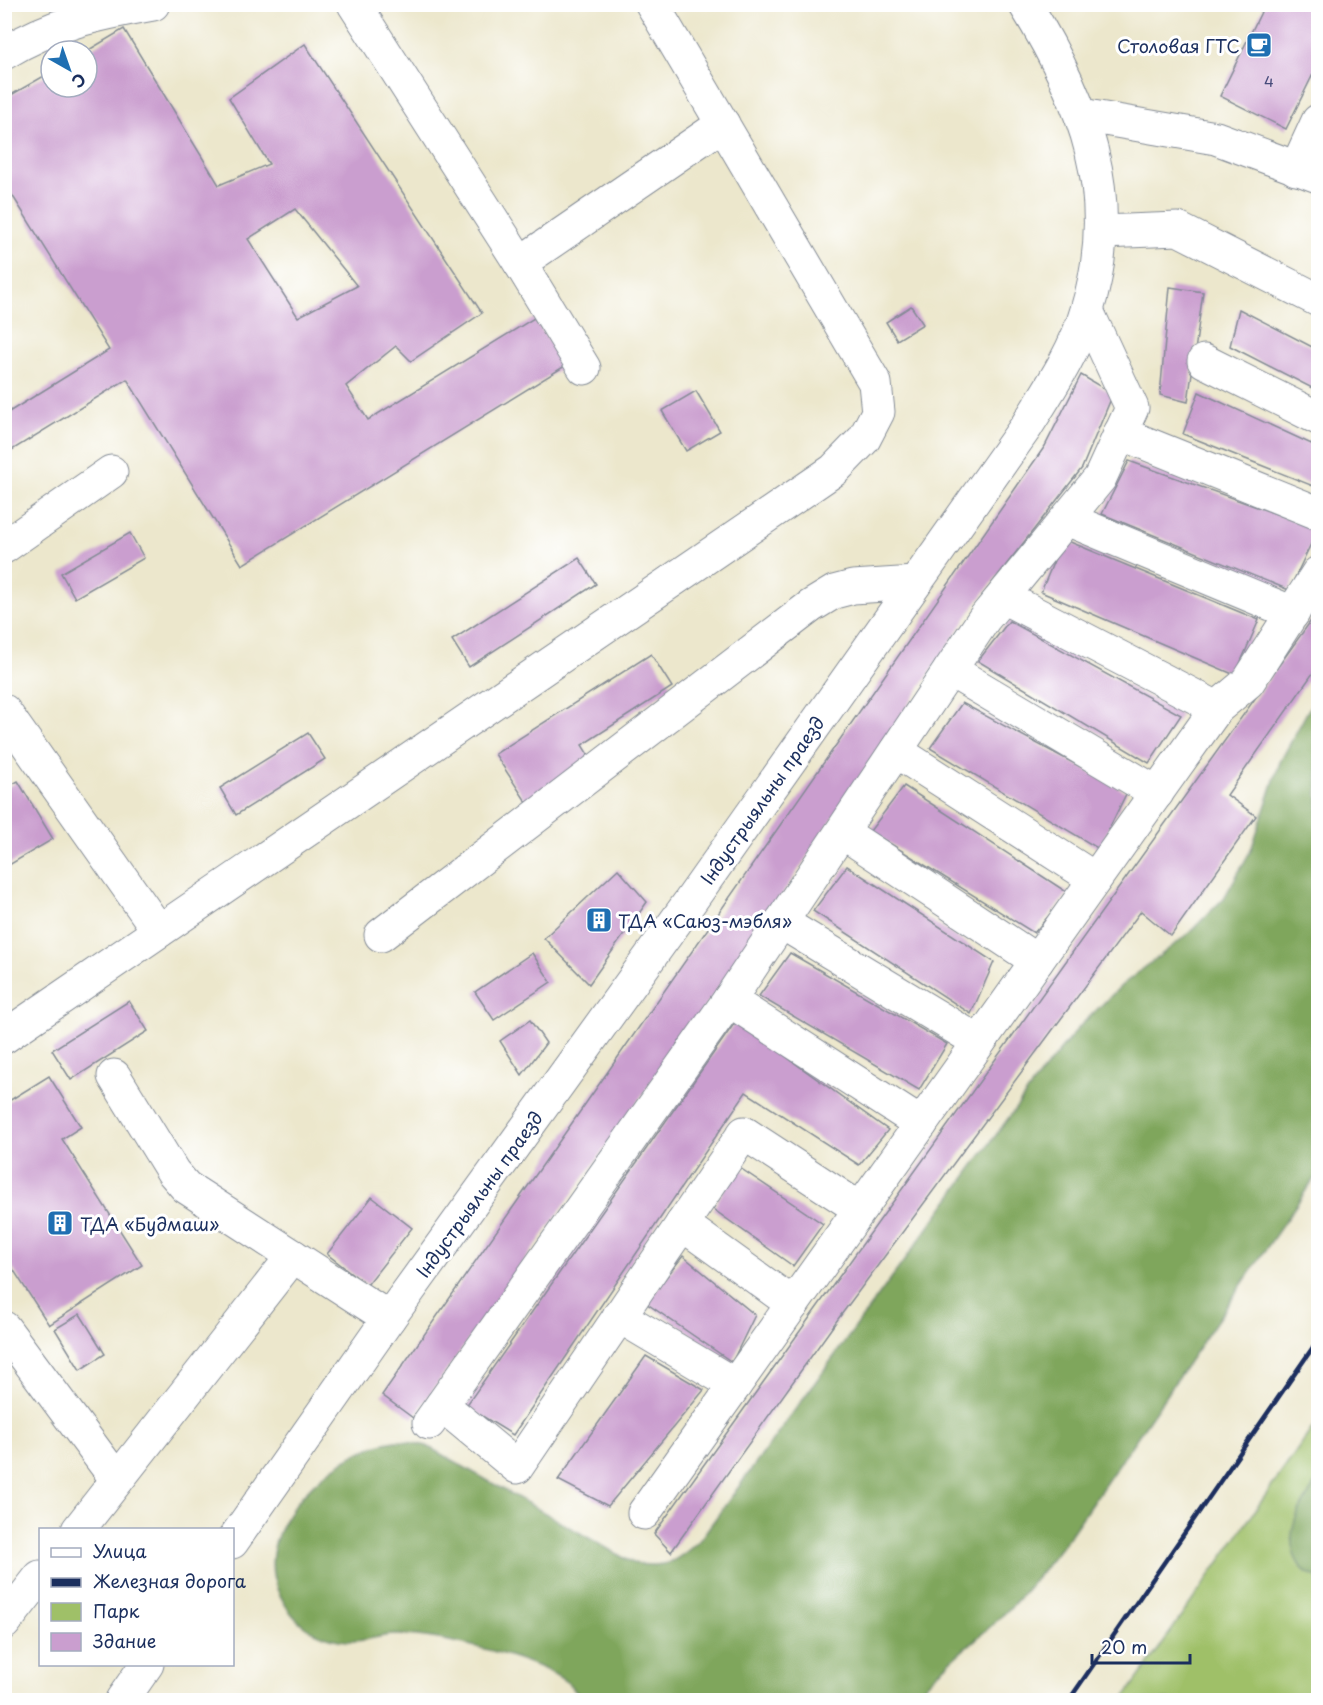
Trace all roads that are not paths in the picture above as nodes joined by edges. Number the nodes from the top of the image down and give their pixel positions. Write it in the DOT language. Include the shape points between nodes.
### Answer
graph roads {
  1 [pos="153,4"];
  2 [pos="354,4"];
  3 [pos="652,4"];
  4 [pos="1025,4"];
  5 [pos="4,53"];
  6 [pos="1081,115"];
  7 [pos="1318,121"];
  8 [pos="723,124"];
  9 [pos="1307,172"];
  10 [pos="1102,231"];
  11 [pos="520,264"];
  12 [pos="1318,300"];
  13 [pos="1087,311"];
  14 [pos="1203,361"];
  15 [pos="584,368"];
  16 [pos="1318,417"];
  17 [pos="1120,433"];
  18 [pos="111,472"];
  19 [pos="1318,513"];
  20 [pos="1067,519"];
  21 [pos="4,547"];
  22 [pos="1318,573"];
  23 [pos="915,583"];
  24 [pos="1003,597"];
  25 [pos="1293,613"];
  26 [pos="950,670"];
  27 [pos="1217,708"];
  28 [pos="4,711"];
  29 [pos="896,751"];
  30 [pos="1157,793"];
  31 [pos="842,832"];
  32 [pos="1095,879"];
  33 [pos="781,922"];
  34 [pos="159,932"];
  35 [pos="381,935"];
  36 [pos="1037,961"];
  37 [pos="729,1000"];
  38 [pos="4,1037"];
  39 [pos="979,1042"];
  40 [pos="114,1076"];
  41 [pos="921,1124"];
  42 [pos="860,1209"];
  43 [pos="682,1224"];
  44 [pos="293,1256"];
  45 [pos="793,1304"];
  46 [pos="619,1316"];
  47 [pos="389,1318"];
  48 [pos="4,1328"];
  49 [pos="735,1385"];
  50 [pos="117,1480"];
  51 [pos="644,1513"];
  52 [pos="80,1528"];
  53 [pos="234,1539"];
  54 [pos="39,1578"];
  55 [pos="4,1623"];
  56 [pos="146,1666"];
  57 [pos="122,1701"];
  1 -- 5 [label="street" via="75,20"];
  2 -- 11 [label="street"];
  3 -- 8 [label="street"];
  4 -- 6 [label="street, Індустрыяльны праезд" via="1053,50"];
  6 -- 9 [label="street" via="1216,138"];
  6 -- 10 [label="street, Індустрыяльны праезд" via="1095,156"];
  7 -- 9 [label="street"];
  8 -- 11 [label="street"];
  8 -- 34 [label="street" via="875,383 878,412 864,439 834,470"];
  10 -- 12 [label="street" via="1178,229"];
  10 -- 13 [label="street, Індустрыяльны праезд"];
  11 -- 15 [label="street"];
  13 -- 17 [label="street" via="1132,408"];
  13 -- 23 [label="street, Індустрыяльны праезд" via="1059,375"];
  14 -- 16 [label="street"];
  17 -- 19 [label="street"];
  17 -- 20 [label="street" via="1100,478"];
  18 -- 21 [label="street"];
  20 -- 24 [label="street"];
  20 -- 25 [label="street"];
  22 -- 25 [label="street"];
  23 -- 35 [label="street" via="853,587 834,592 811,606"];
  23 -- 47 [label="street, Індустрыяльны праезд"];
  24 -- 26 [label="street"];
  24 -- 27 [label="street"];
  25 -- 27 [label="street" via="1248,682"];
  26 -- 29 [label="street"];
  26 -- 30 [label="street"];
  27 -- 30 [label="street"];
  28 -- 34 [label="street"];
  29 -- 31 [label="street"];
  29 -- 32 [label="street"];
  30 -- 32 [label="street"];
  31 -- 33 [label="street"];
  31 -- 36 [label="street"];
  32 -- 36 [label="street"];
  33 -- 37 [label="street"];
  33 -- 39 [label="street"];
  34 -- 38 [label="street"];
  36 -- 39 [label="street"];
  37 -- 41 [label="street"];
  37 -- 46 [label="street" via="435,1414 517,1467"];
  39 -- 41 [label="street"];
  40 -- 44 [label="street" via="186,1188"];
  41 -- 42 [label="street"];
  42 -- 43 [label="street" via="744,1133"];
  42 -- 45 [label="street"];
  43 -- 45 [label="street"];
  43 -- 46 [label="street"];
  44 -- 47 [label="street"];
  44 -- 50 [label="street"];
  45 -- 49 [label="street"];
  46 -- 49 [label="street"];
  47 -- 53 [label="street, Індустрыяльны праезд"];
  48 -- 50 [label="street"];
  49 -- 51 [label="street"];
  50 -- 52 [label="street"];
  54 -- 55 [label="street"];
  56 -- 57 [label="street"];
}
